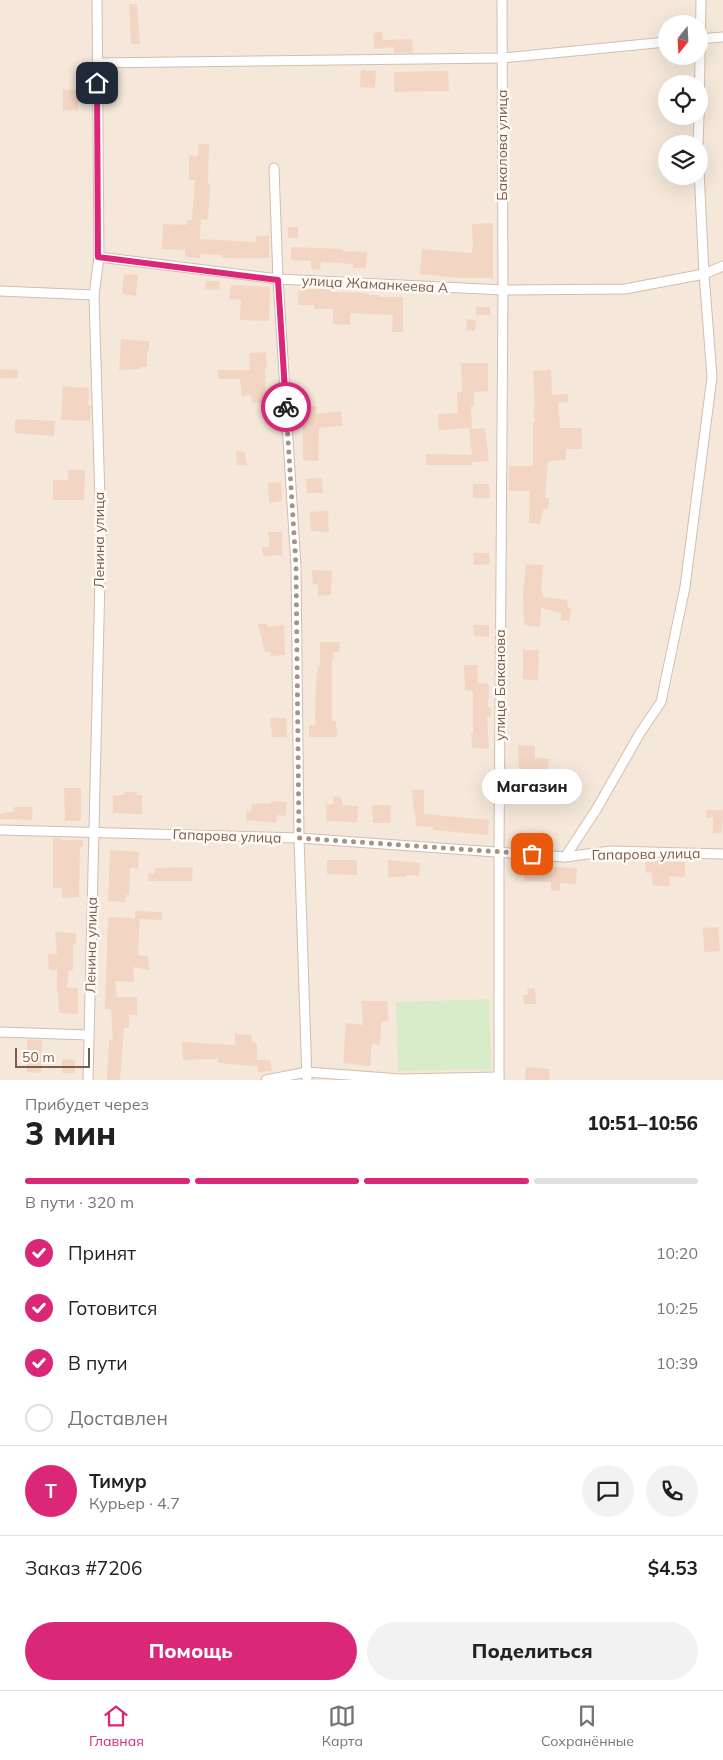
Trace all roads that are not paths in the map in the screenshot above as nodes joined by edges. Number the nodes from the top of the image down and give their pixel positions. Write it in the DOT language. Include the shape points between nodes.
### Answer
graph roads {
  1 [pos="97,0"];
  2 [pos="502,0"];
  3 [pos="701,0"];
  4 [pos="701,15"];
  5 [pos="723,37"];
  6 [pos="708,38"];
  7 [pos="658,43"];
  8 [pos="502,58"];
  9 [pos="97,63"];
  10 [pos="274,168"];
  11 [pos="700,185"];
  12 [pos="98,257"];
  13 [pos="723,266"];
  14 [pos="704,274"];
  15 [pos="278,280"];
  16 [pos="503,290"];
  17 [pos="0,291"];
  18 [pos="94,295"];
  19 [pos="0,830"];
  20 [pos="94,832"];
  21 [pos="299,838"];
  22 [pos="499,851"];
  23 [pos="723,854"];
  24 [pos="565,857"];
  25 [pos="0,1032"];
  26 [pos="89,1035"];
  27 [pos="307,1076"];
  28 [pos="500,1078"];
  29 [pos="88,1080"];
  30 [pos="266,1080"];
  1 -- 9 [label="street, Ленина улица"];
  2 -- 8 [label="street, Бакалова улица"];
  3 -- 4 [label="street"];
  5 -- 6 [label="street"];
  7 -- 8 [label="street"];
  8 -- 9 [label="street"];
  8 -- 16 [label="street, Бакалова улица"];
  9 -- 12 [label="street, Ленина улица"];
  10 -- 15 [label="street"];
  11 -- 14 [label="street"];
  12 -- 15 [label="street, улица Жаманкеева А"];
  12 -- 18 [label="street, Ленина улица"];
  13 -- 14 [label="street, улица Жаманкеева А"];
  14 -- 16 [label="street, улица Жаманкеева А" via="625,289"];
  14 -- 24 [label="street" via="712,377 685,587 661,702"];
  15 -- 16 [label="street, улица Жаманкеева А"];
  15 -- 21 [label="street" via="296,566"];
  16 -- 22 [label="street, улица Баканова"];
  17 -- 18 [label="street"];
  18 -- 20 [label="street, Ленина улица" via="100,536"];
  19 -- 20 [label="street, Гапарова улица"];
  20 -- 21 [label="street, Гапарова улица"];
  20 -- 26 [label="street, Ленина улица"];
  21 -- 22 [label="street, Гапарова улица"];
  21 -- 27 [label="street"];
  22 -- 24 [label="street, Гапарова улица"];
  22 -- 28 [label="street, улица Баканова"];
  23 -- 24 [label="street, Гапарова улица" via="611,851"];
  25 -- 26 [label="street"];
  26 -- 29 [label="street, Ленина улица"];
  27 -- 28 [label="street"];
  27 -- 30 [label="street"];
}
